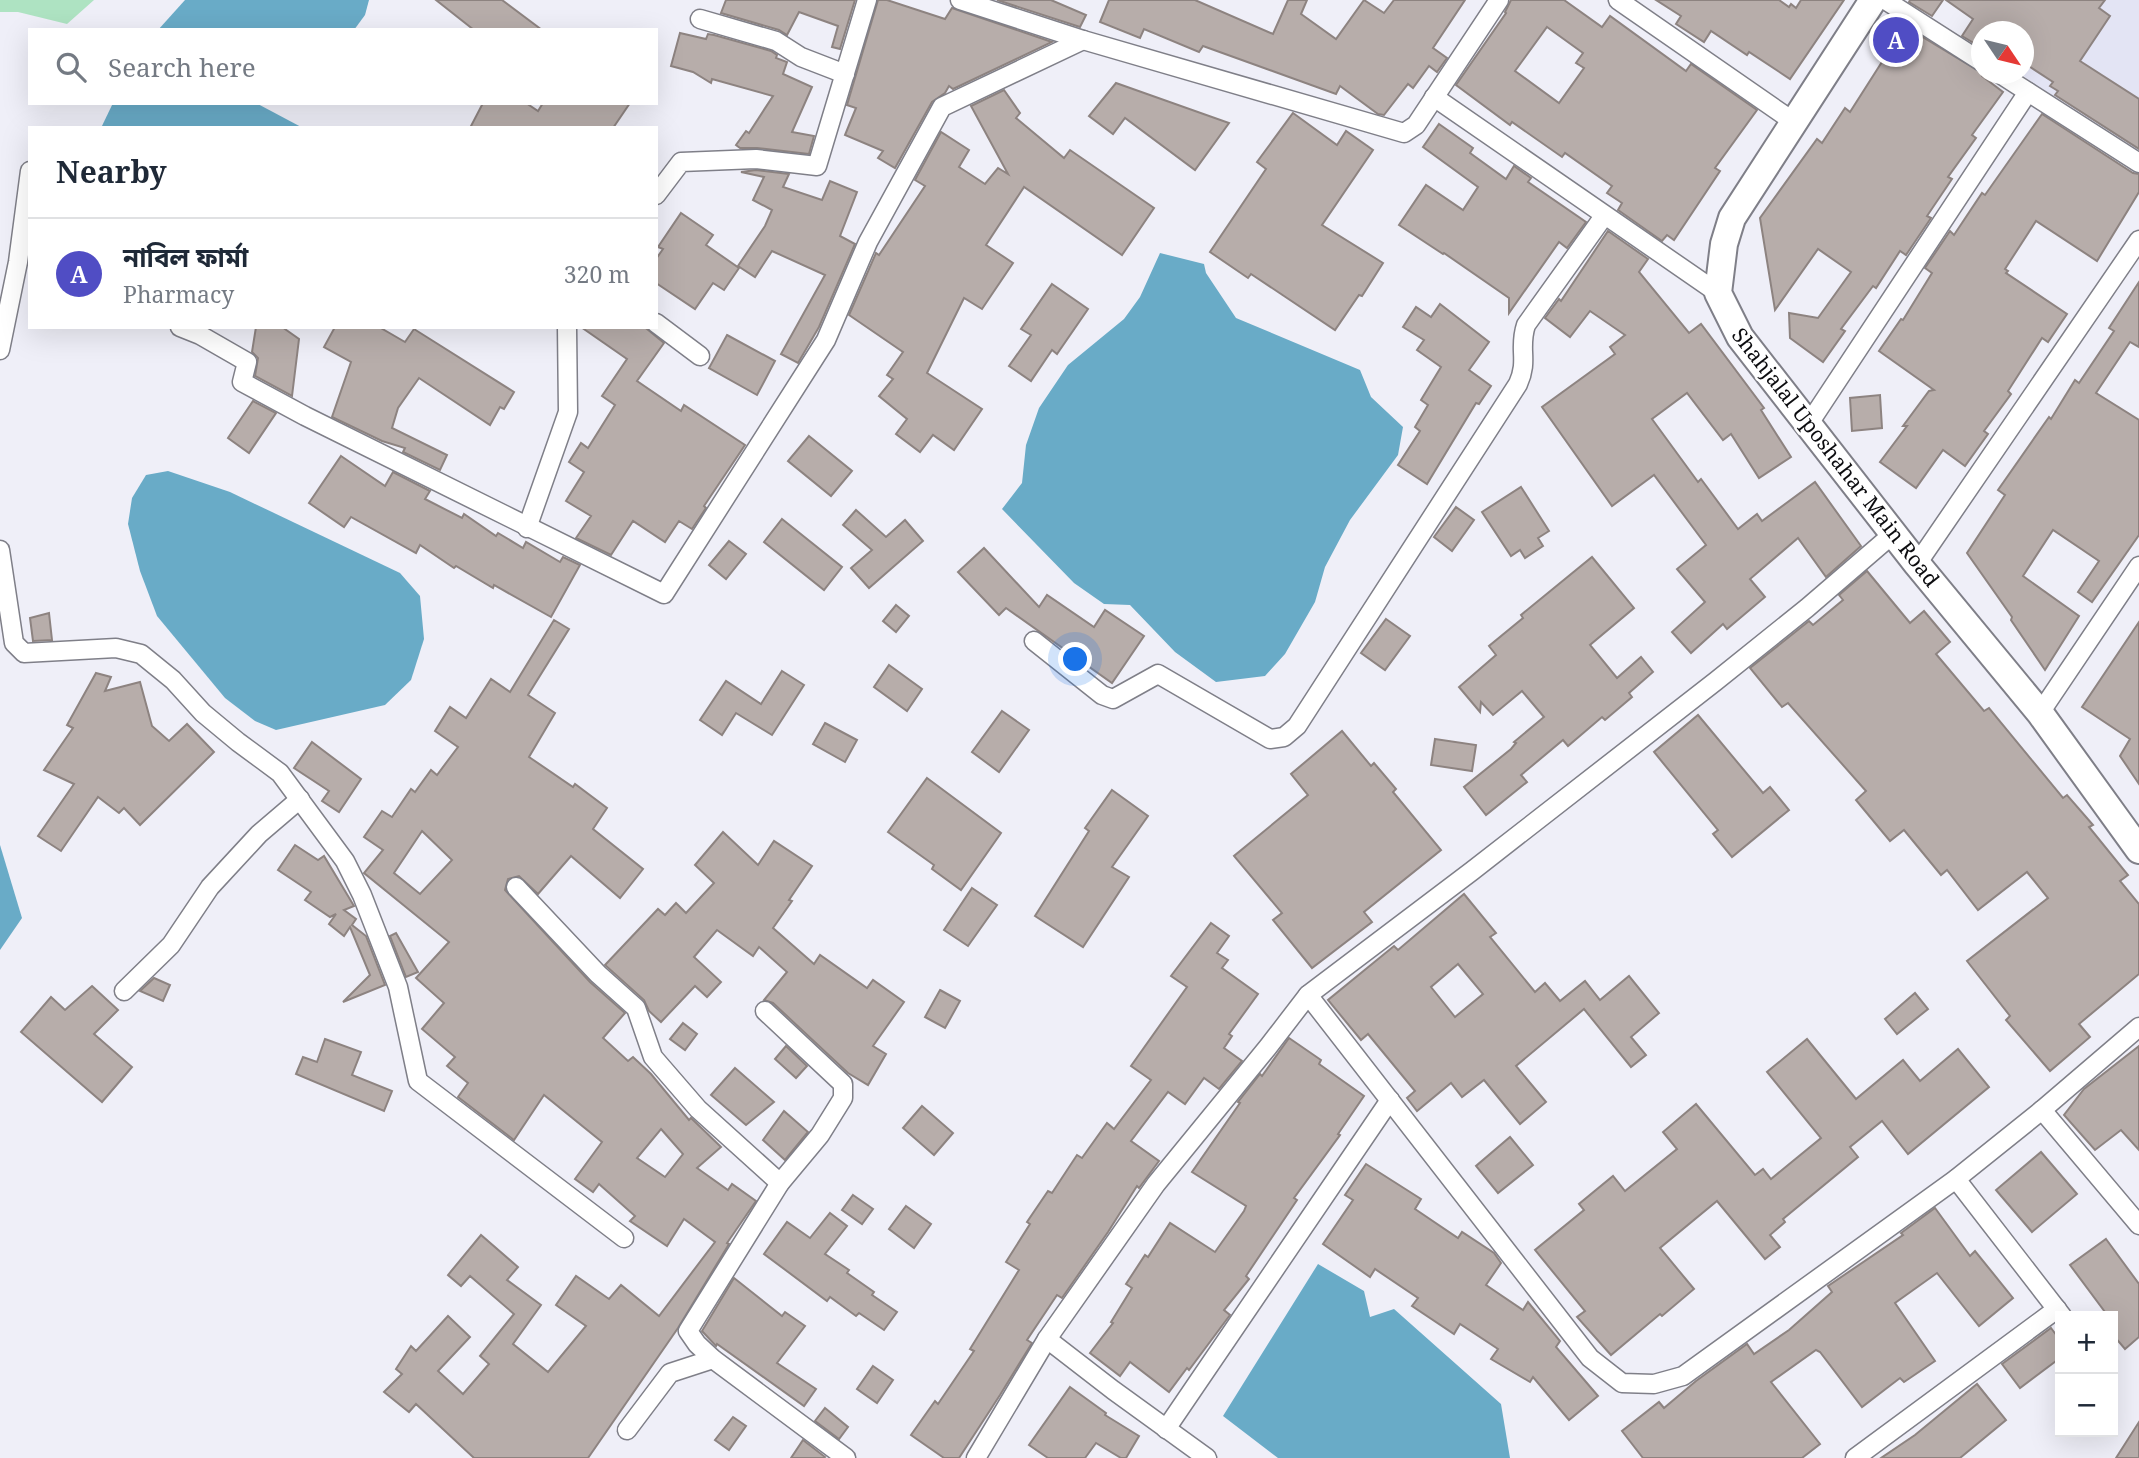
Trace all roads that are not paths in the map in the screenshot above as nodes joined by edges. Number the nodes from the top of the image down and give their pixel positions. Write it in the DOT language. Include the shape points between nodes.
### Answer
graph roads {
  1 [pos="867,0"];
  2 [pos="960,0"];
  3 [pos="1499,0"];
  4 [pos="1618,0"];
  5 [pos="1873,0"];
  6 [pos="1885,0"];
  7 [pos="700,19"];
  8 [pos="1083,40"];
  9 [pos="1971,55"];
  10 [pos="845,74"];
  11 [pos="2016,84"];
  12 [pos="2028,92"];
  13 [pos="1434,97"];
  14 [pos="1794,121"];
  15 [pos="2139,163"];
  16 [pos="658,192"];
  17 [pos="28,202"];
  18 [pos="1604,216"];
  19 [pos="2139,240"];
  20 [pos="24,264"];
  21 [pos="1718,293"];
  22 [pos="658,324"];
  23 [pos="185,329"];
  24 [pos="567,329"];
  25 [pos="0,350"];
  26 [pos="700,356"];
  27 [pos="1808,425"];
  28 [pos="527,528"];
  29 [pos="1893,534"];
  30 [pos="0,550"];
  31 [pos="1917,564"];
  32 [pos="2139,565"];
  33 [pos="1034,641"];
  34 [pos="2039,713"];
  35 [pos="300,799"];
  36 [pos="2139,850"];
  37 [pos="516,887"];
  38 [pos="124,991"];
  39 [pos="1308,995"];
  40 [pos="765,1012"];
  41 [pos="2139,1027"];
  42 [pos="1390,1100"];
  43 [pos="2042,1110"];
  44 [pos="1956,1179"];
  45 [pos="780,1184"];
  46 [pos="2139,1225"];
  47 [pos="624,1238"];
  48 [pos="2058,1311"];
  49 [pos="2055,1317"];
  50 [pos="1047,1339"];
  51 [pos="713,1359"];
  52 [pos="1166,1429"];
  53 [pos="627,1430"];
  54 [pos="846,1458"];
  55 [pos="976,1458"];
  56 [pos="1207,1458"];
  57 [pos="1854,1458"];
  1 -- 10 [label="street"];
  2 -- 8 [label="street"];
  3 -- 13 [label="street"];
  4 -- 14 [label="street"];
  5 -- 14 [label="main road"];
  6 -- 9 [label="street"];
  7 -- 10 [label="street" via="776,41 801,57"];
  8 -- 13 [label="street" via="1404,134 1416,125"];
  8 -- 28 [label="street" via="942,107 868,242 826,340 664,594"];
  10 -- 16 [label="street" via="817,166 756,159 681,162"];
  11 -- 12 [label="street"];
  12 -- 15 [label="street"];
  12 -- 27 [label="street"];
  13 -- 18 [label="street"];
  14 -- 21 [label="main road" via="1732,218"];
  17 -- 20 [label="street"];
  18 -- 21 [label="street"];
  18 -- 33 [label="street" via="1526,325 1522,339 1525,369 1518,384 1297,726 1284,737 1270,739 1158,674 1113,699 1102,695"];
  19 -- 31 [label="street"];
  20 -- 25 [label="street"];
  21 -- 27 [label="main road, Shahjalal Uposhahar Main Road" via="1740,337"];
  22 -- 26 [label="street"];
  23 -- 28 [label="street" via="247,362 242,382"];
  24 -- 28 [label="street" via="568,412"];
  27 -- 29 [label="main road, Shahjalal Uposhahar Main Road"];
  29 -- 31 [label="main road, Shahjalal Uposhahar Main Road"];
  29 -- 39 [label="street" via="1716,681"];
  30 -- 35 [label="street" via="14,643 24,653 116,648 141,654 203,713 280,773"];
  31 -- 34 [label="main road, Shahjalal Uposhahar Main Road"];
  32 -- 34 [label="street"];
  34 -- 36 [label="main road, Shahjalal Uposhahar Main Road"];
  35 -- 38 [label="street" via="259,834 210,887 171,945"];
  35 -- 47 [label="street" via="345,861 362,895 398,987 418,1081"];
  37 -- 45 [label="street" via="636,1008 653,1057 698,1110"];
  39 -- 42 [label="street"];
  39 -- 50 [label="street" via="1156,1184"];
  40 -- 45 [label="street" via="844,1089 820,1135"];
  41 -- 43 [label="street"];
  42 -- 44 [label="street" via="1590,1358 1622,1383 1654,1384 1683,1376"];
  42 -- 52 [label="street"];
  43 -- 44 [label="street"];
  43 -- 46 [label="street"];
  44 -- 48 [label="street"];
  45 -- 51 [label="street" via="688,1331"];
  49 -- 57 [label="street"];
  50 -- 52 [label="street"];
  50 -- 55 [label="street"];
  51 -- 53 [label="street" via="670,1373"];
  51 -- 54 [label="street"];
  52 -- 56 [label="street"];
}
